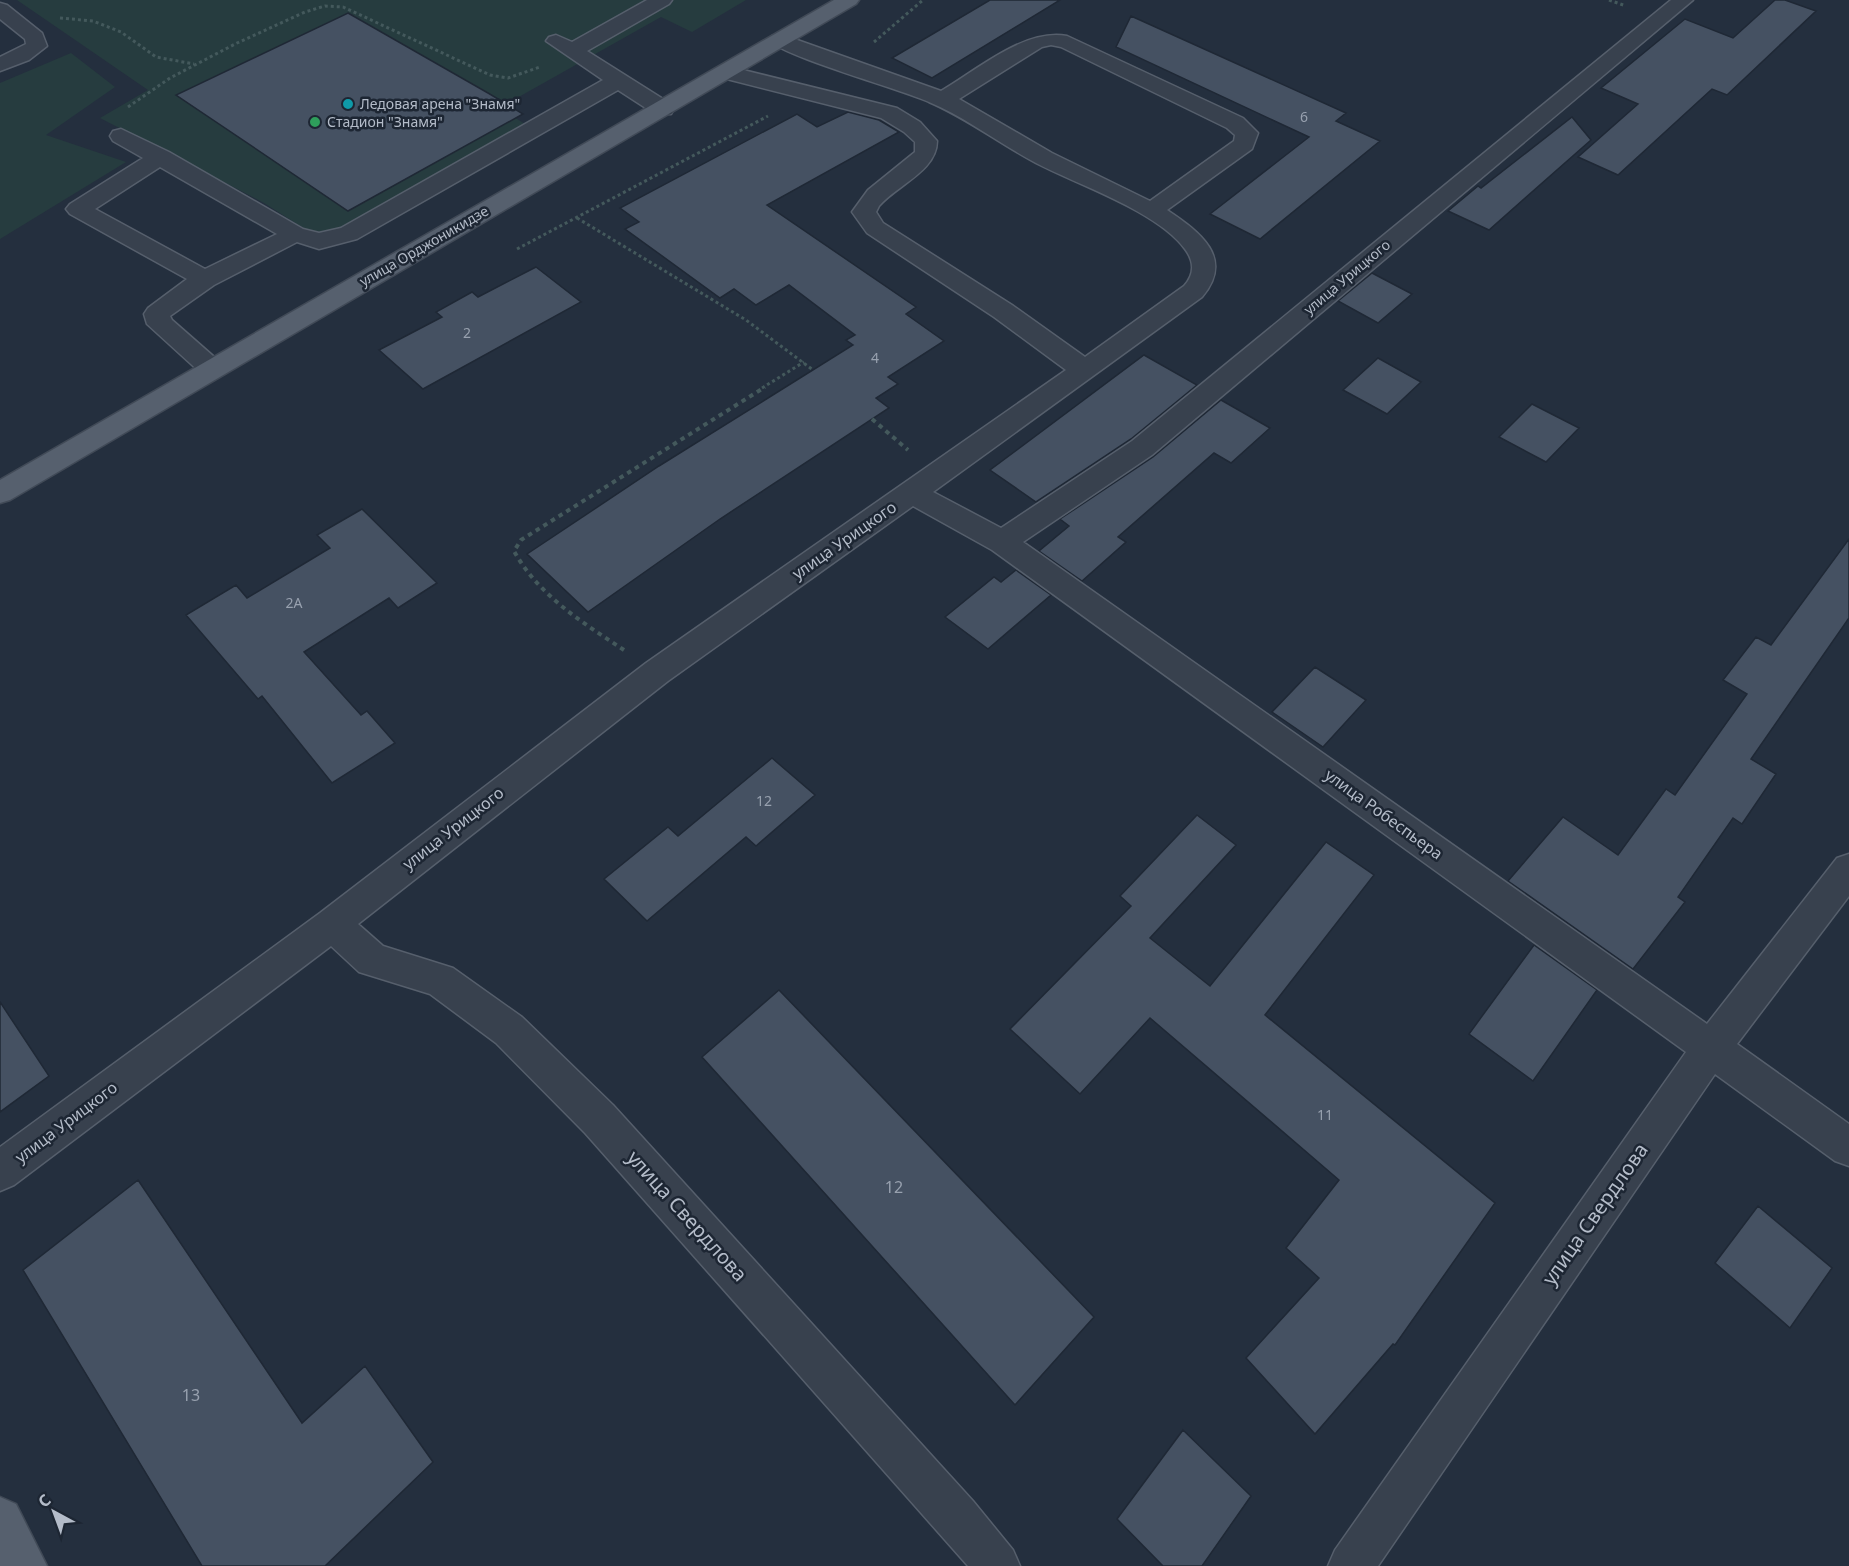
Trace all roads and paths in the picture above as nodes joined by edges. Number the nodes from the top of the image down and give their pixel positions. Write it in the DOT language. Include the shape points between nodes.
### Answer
graph roads {
  1 [pos="662,0"];
  2 [pos="849,0"];
  3 [pos="923,0"];
  4 [pos="1683,0"];
  5 [pos="0,9"];
  6 [pos="21,26"];
  7 [pos="779,40"];
  8 [pos="564,46"];
  9 [pos="873,49"];
  10 [pos="195,64"];
  11 [pos="0,65"];
  12 [pos="727,72"];
  13 [pos="620,80"];
  14 [pos="811,93"];
  15 [pos="942,99"];
  16 [pos="663,109"];
  17 [pos="121,136"];
  18 [pos="161,157"];
  19 [pos="1151,211"];
  20 [pos="576,218"];
  21 [pos="295,234"];
  22 [pos="517,249"];
  23 [pos="205,279"];
  24 [pos="804,362"];
  25 [pos="212,369"];
  26 [pos="813,370"];
  27 [pos="1084,370"];
  28 [pos="872,419"];
  29 [pos="925,483"];
  30 [pos="0,493"];
  31 [pos="1002,542"];
  32 [pos="657,672"];
  33 [pos="1849,869"];
  34 [pos="332,924"];
  35 [pos="1711,1048"];
  36 [pos="1849,1146"];
  37 [pos="0,1171"];
  38 [pos="0,1520"];
  39 [pos="24,1566"];
  40 [pos="997,1566"];
  41 [pos="1351,1566"];
  1 -- 8 [label="street"];
  2 -- 7 [label="main road, улица Орджоникидзе"];
  3 -- 9 [label="path" via="884,28 873,42"];
  4 -- 31 [label="street, улица Урицкого" via="1142,448"];
  5 -- 6 [label="street"];
  6 -- 10 [label="path" via="67,17 93,21 121,32 156,57"];
  6 -- 11 [label="street" via="35,37 37,46"];
  7 -- 12 [label="main road, улица Орджоникидзе"];
  7 -- 15 [label="street"];
  8 -- 10 [label="path" via="527,73 508,78 490,75 343,7 325,6"];
  8 -- 13 [label="street"];
  10 -- 17 [label="path" via="128,107 116,121 115,131"];
  12 -- 14 [label="street"];
  12 -- 16 [label="main road, улица Орджоникидзе"];
  13 -- 16 [label="street"];
  13 -- 21 [label="street" via="349,234 319,242"];
  14 -- 20 [label="path"];
  14 -- 27 [label="street" via="889,113 926,141 926,153 915,167 870,198 864,212 875,228 1003,311"];
  15 -- 19 [label="street" via="1044,158"];
  15 -- 19 [label="street" via="1035,43 1051,39 1078,47 1235,123 1247,133 1244,144"];
  16 -- 25 [label="main road, улица Орджоникидзе"];
  17 -- 18 [label="street"];
  18 -- 21 [label="street"];
  18 -- 23 [label="street" via="78,209"];
  19 -- 27 [label="street, улица Урицкого" via="1192,241 1206,271 1199,286 1184,300"];
  20 -- 22 [label="path"];
  20 -- 24 [label="path" via="746,320"];
  21 -- 23 [label="street"];
  23 -- 25 [label="street" via="158,314 160,324"];
  24 -- 26 [label="path"];
  24 -- 32 [label="path" via="520,540 514,551 518,562 559,603"];
  25 -- 30 [label="main road, улица Орджоникидзе"];
  27 -- 29 [label="street, улица Урицкого"];
  28 -- 29 [label="path"];
  29 -- 31 [label="street, улица Робеспьера"];
  29 -- 32 [label="street, улица Урицкого"];
  31 -- 35 [label="street, улица Робеспьера"];
  32 -- 34 [label="street, улица Урицкого"];
  33 -- 35 [label="street, улица Свердлова"];
  34 -- 37 [label="street, улица Урицкого"];
  34 -- 40 [label="street, улица Свердлова" via="372,960 440,980 509,1030 599,1119"];
  35 -- 36 [label="street, улица Робеспьера"];
  35 -- 41 [label="street, улица Свердлова"];
  38 -- 39 [label="main road"];
}
